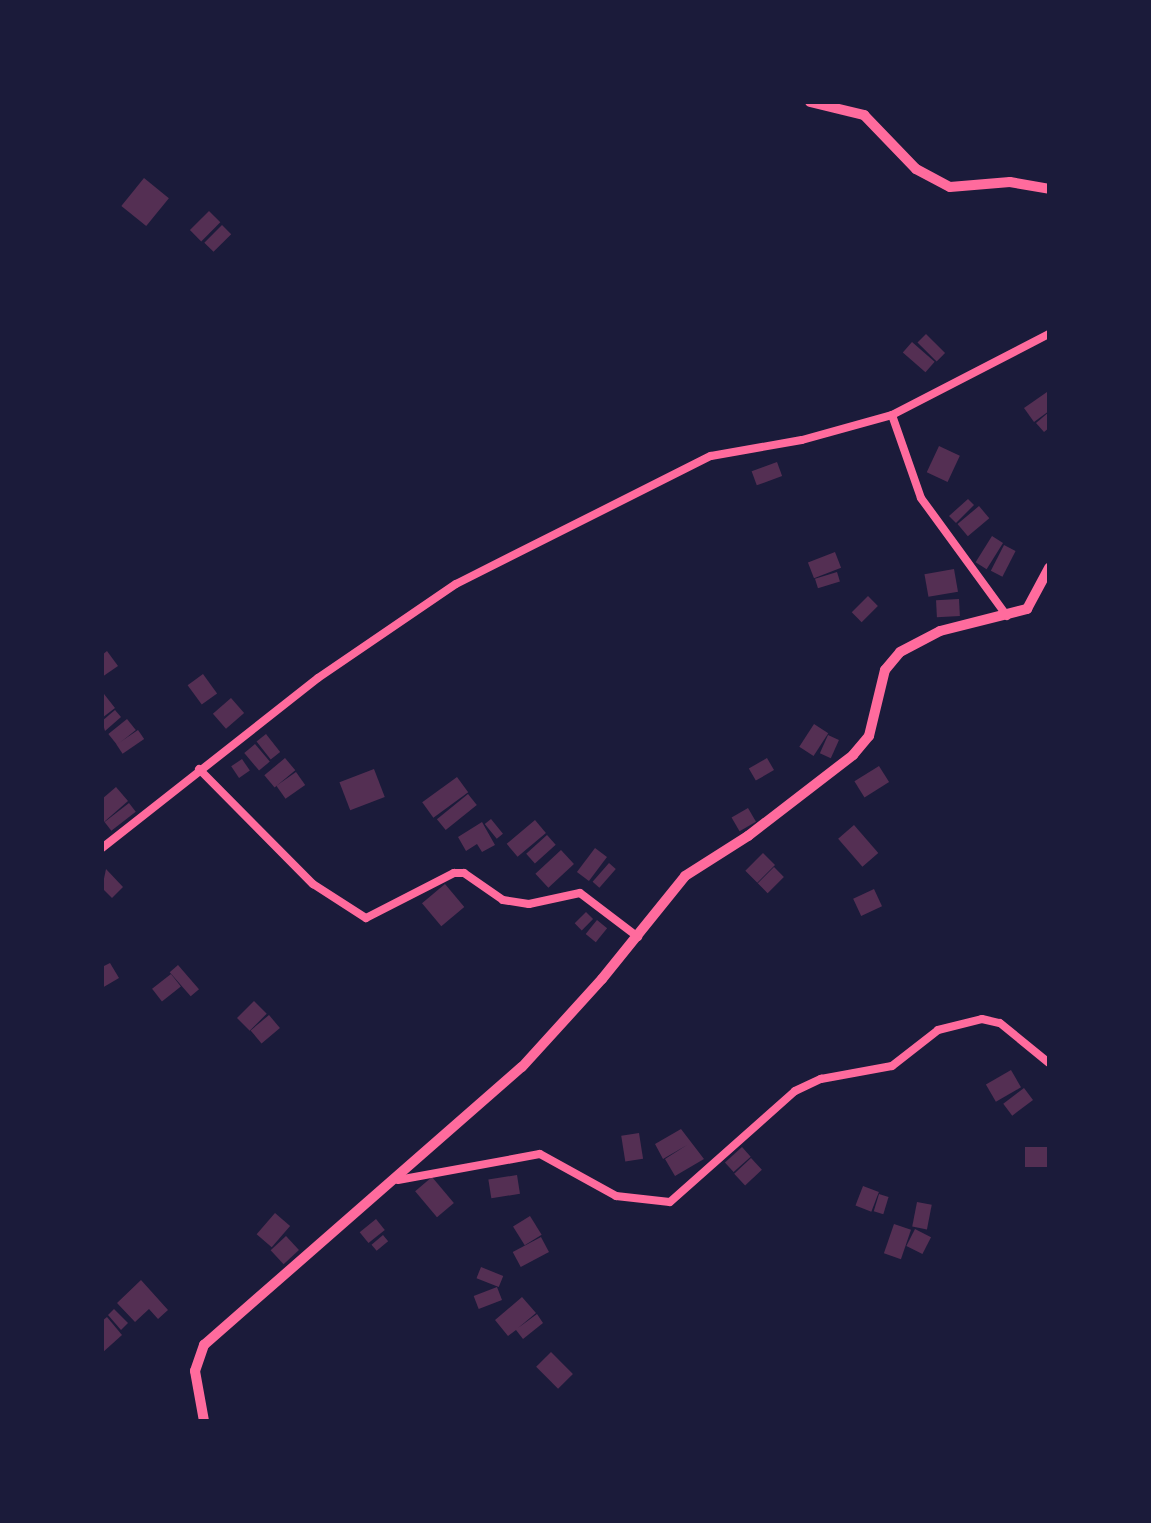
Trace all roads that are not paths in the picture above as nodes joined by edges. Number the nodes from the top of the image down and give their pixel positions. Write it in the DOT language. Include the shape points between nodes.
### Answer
graph roads {
  1 [pos="810,102"];
  2 [pos="1049,189"];
  3 [pos="1049,334"];
  4 [pos="892,415"];
  5 [pos="1049,568"];
  6 [pos="1008,617"];
  7 [pos="199,769"];
  8 [pos="102,848"];
  9 [pos="638,937"];
  10 [pos="1049,1063"];
  11 [pos="398,1180"];
  12 [pos="204,1421"];
  1 -- 2 [label="street" via="864,115 916,169 950,187 1010,182"];
  3 -- 4 [label="street"];
  4 -- 6 [label="street" via="921,498"];
  4 -- 7 [label="street" via="802,440 711,456 666,475 456,584 318,678"];
  5 -- 6 [label="street" via="1027,609"];
  6 -- 9 [label="street" via="940,631 900,652 885,670 869,736 853,755 748,836 685,876"];
  7 -- 8 [label="street"];
  7 -- 9 [label="street" via="313,884 366,918 383,914 454,873 464,873 503,900 529,904 580,893"];
  9 -- 11 [label="street" via="522,1067"];
  10 -- 11 [label="street" via="1000,1023 982,1019 938,1030 892,1066 821,1079 795,1091 670,1202 616,1196 540,1154"];
  11 -- 12 [label="street" via="204,1345 195,1371"];
}
